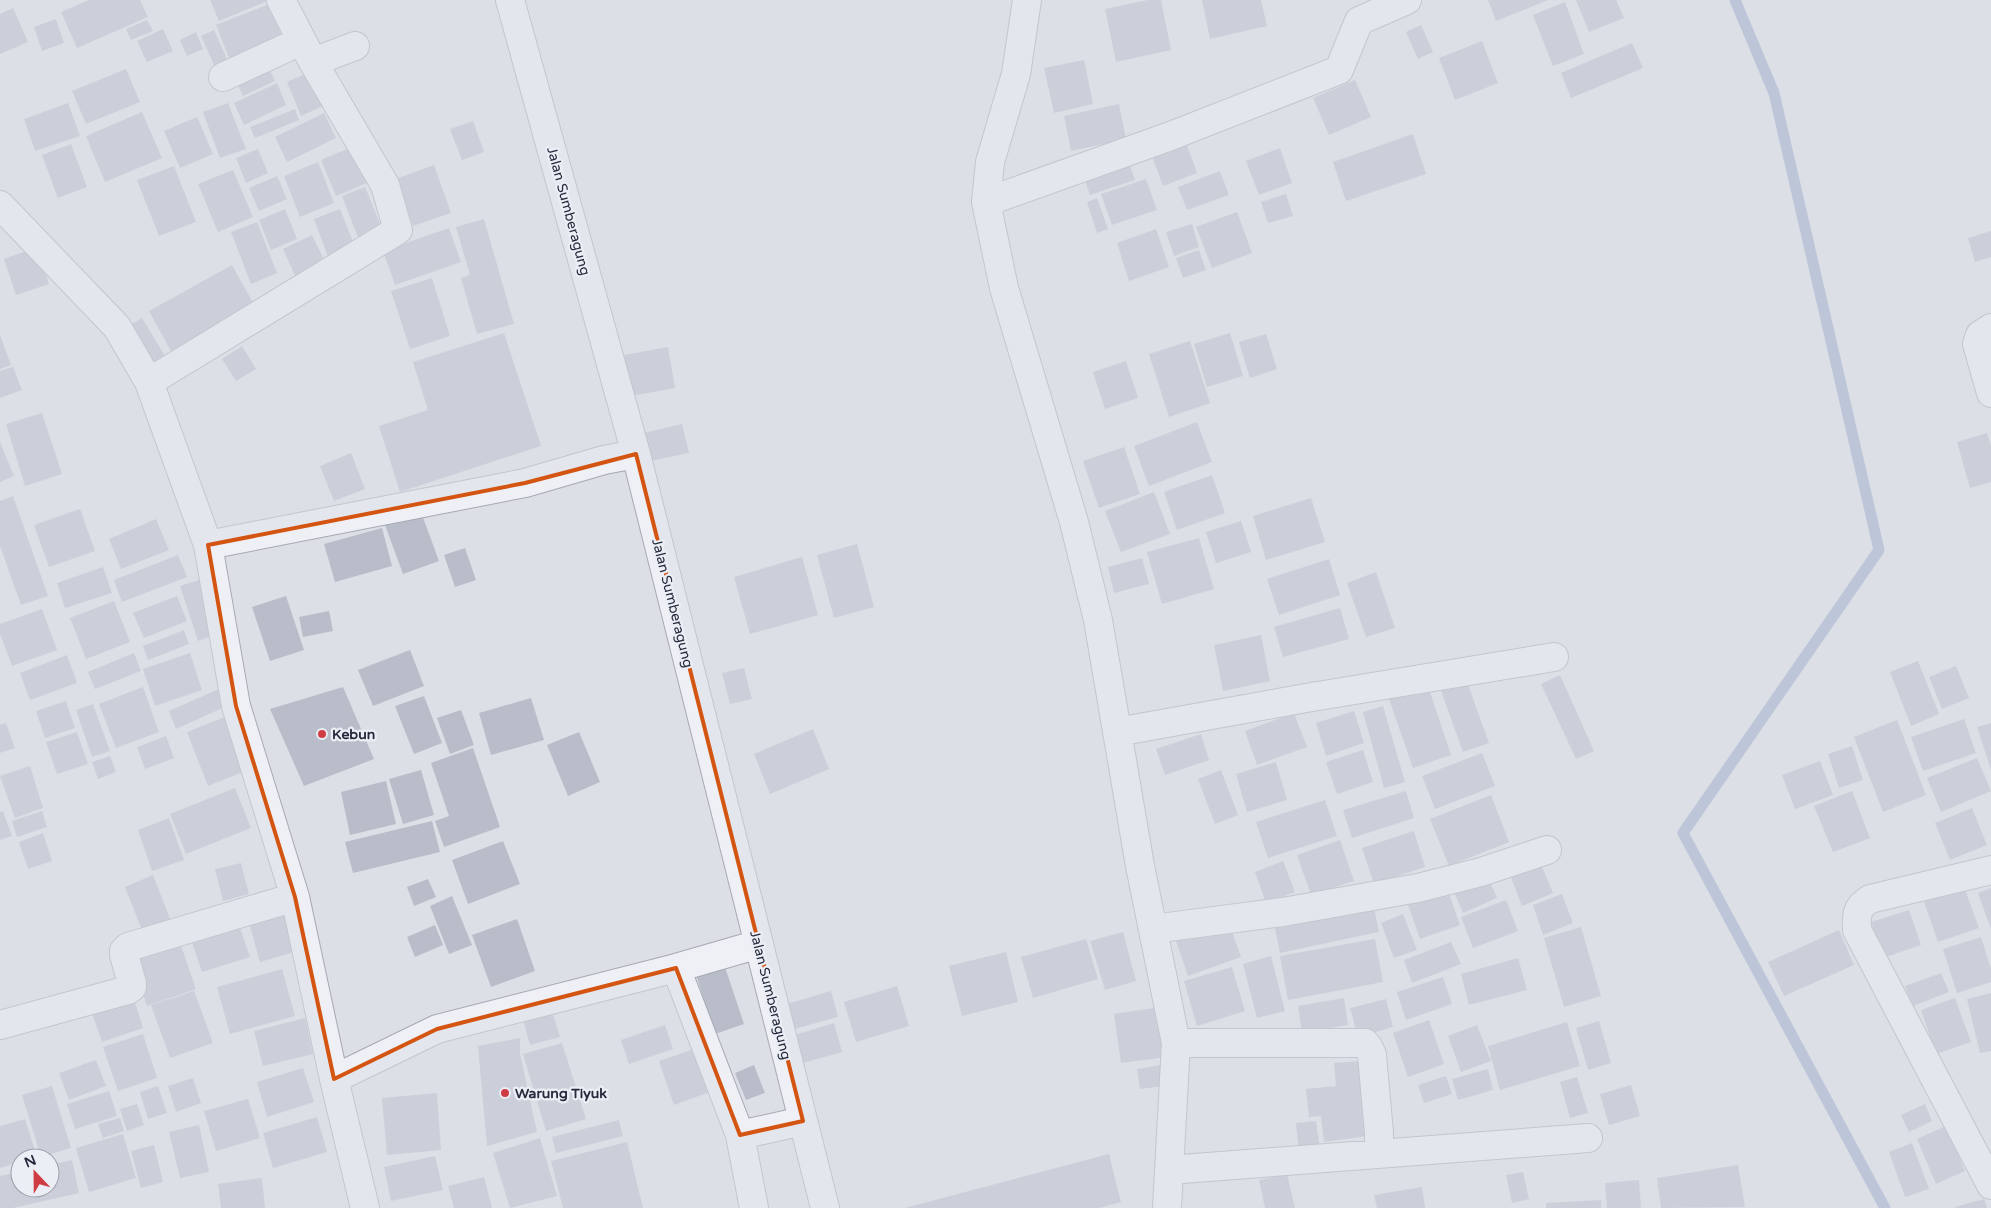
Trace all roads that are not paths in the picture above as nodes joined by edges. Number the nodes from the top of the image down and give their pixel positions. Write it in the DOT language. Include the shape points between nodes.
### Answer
graph roads {
  1 [pos="281,0"];
  2 [pos="510,0"];
  3 [pos="1027,0"];
  4 [pos="1407,0"];
  5 [pos="355,46"];
  6 [pos="307,52"];
  7 [pos="223,77"];
  8 [pos="986,202"];
  9 [pos="0,205"];
  10 [pos="1991,328"];
  11 [pos="149,382"];
  12 [pos="1991,393"];
  13 [pos="636,454"];
  14 [pos="208,545"];
  15 [pos="1554,657"];
  16 [pos="1117,732"];
  17 [pos="1547,850"];
  18 [pos="1991,870"];
  19 [pos="295,897"];
  20 [pos="1153,929"];
  21 [pos="749,947"];
  22 [pos="683,966"];
  23 [pos="0,1025"];
  24 [pos="1176,1043"];
  25 [pos="334,1079"];
  26 [pos="803,1121"];
  27 [pos="740,1135"];
  28 [pos="1588,1138"];
  29 [pos="1379,1154"];
  30 [pos="1169,1170"];
  31 [pos="1991,1185"];
  32 [pos="365,1208"];
  33 [pos="754,1208"];
  34 [pos="825,1208"];
  35 [pos="1167,1208"];
  1 -- 6 [label="street"];
  2 -- 13 [label="street, Jalan Sumberagung"];
  3 -- 8 [label="street" via="1016,74 990,162"];
  4 -- 8 [label="street" via="1359,21 1339,70 1168,137"];
  5 -- 6 [label="street"];
  6 -- 7 [label="street"];
  6 -- 11 [label="street" via="384,185 398,230"];
  8 -- 16 [label="street" via="1004,288 1074,522 1094,602"];
  9 -- 11 [label="street" via="116,327"];
  10 -- 12 [label="street" via="1980,335 1977,344"];
  11 -- 14 [label="street"];
  13 -- 14 [label="street" via="525,483"];
  13 -- 21 [label="street, Jalan Sumberagung"];
  14 -- 19 [label="street" via="236,706"];
  15 -- 16 [label="street"];
  16 -- 20 [label="street"];
  17 -- 20 [label="street" via="1418,888 1283,912"];
  18 -- 31 [label="street" via="1870,898 1856,914 1857,930"];
  19 -- 23 [label="street" via="128,947 124,951 132,983 128,990"];
  19 -- 25 [label="street"];
  20 -- 24 [label="street"];
  21 -- 22 [label="street"];
  21 -- 26 [label="street, Jalan Sumberagung"];
  22 -- 25 [label="street" via="437,1029"];
  22 -- 27 [label="street"];
  24 -- 29 [label="street" via="1365,1043 1372,1055"];
  24 -- 30 [label="street"];
  25 -- 32 [label="street"];
  26 -- 27 [label="street"];
  26 -- 34 [label="street, Jalan Sumberagung"];
  27 -- 33 [label="street"];
  28 -- 29 [label="street"];
  29 -- 30 [label="street"];
  30 -- 35 [label="street"];
}
